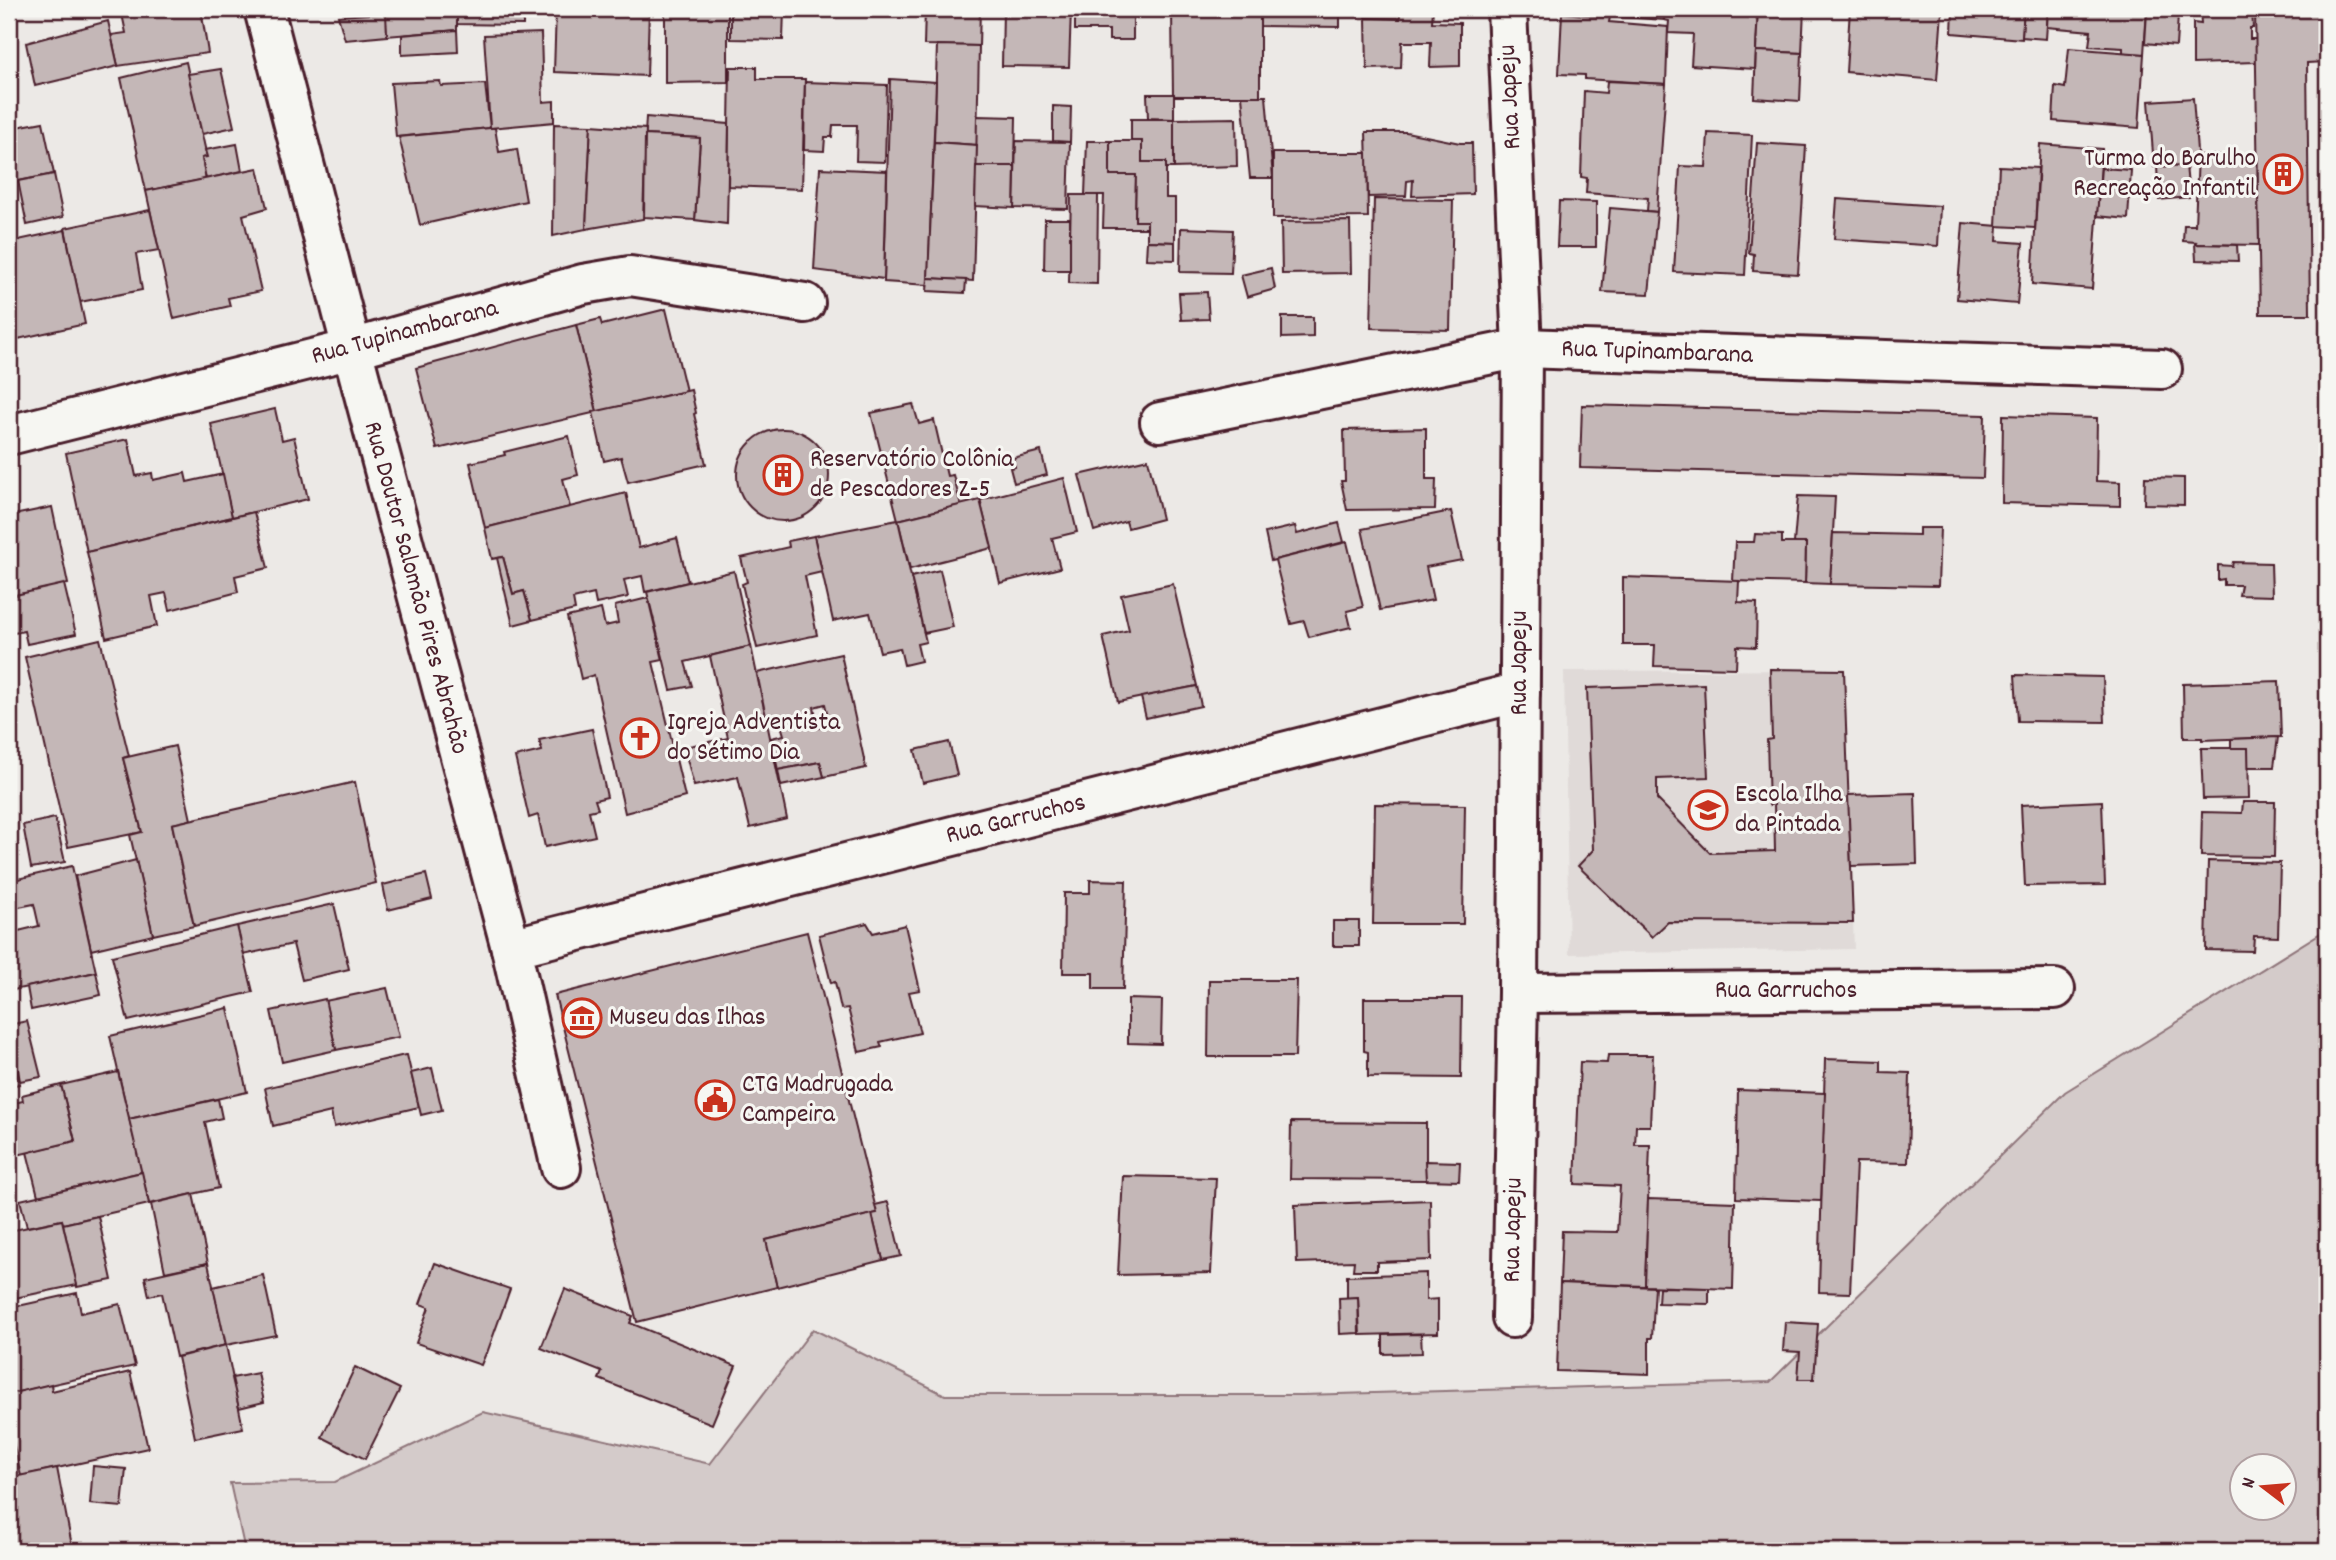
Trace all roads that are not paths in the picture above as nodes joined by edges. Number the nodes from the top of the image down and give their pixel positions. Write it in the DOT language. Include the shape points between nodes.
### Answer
graph roads {
  1 [pos="264,9"];
  2 [pos="1507,9"];
  3 [pos="805,303"];
  4 [pos="1522,348"];
  5 [pos="352,349"];
  6 [pos="2162,369"];
  7 [pos="1160,422"];
  8 [pos="9,435"];
  9 [pos="1520,692"];
  10 [pos="511,948"];
  11 [pos="2055,989"];
  12 [pos="1518,993"];
  13 [pos="561,1168"];
  14 [pos="1512,1318"];
  1 -- 5 [label="street, Rua Doutor Salomão Pires Abrahão"];
  2 -- 4 [label="street, Rua Japeju"];
  3 -- 5 [label="street, Rua Tupinambarana" via="630,276 583,284"];
  4 -- 6 [label="street, Rua Tupinambarana"];
  4 -- 7 [label="street, Rua Tupinambarana"];
  4 -- 9 [label="street, Rua Japeju"];
  5 -- 8 [label="street, Rua Tupinambarana"];
  5 -- 10 [label="street, Rua Doutor Salomão Pires Abrahão"];
  9 -- 10 [label="street, Rua Garruchos"];
  9 -- 12 [label="street, Rua Japeju"];
  10 -- 13 [label="street, Rua Doutor Salomão Pires Abrahão"];
  11 -- 12 [label="street, Rua Garruchos"];
  12 -- 14 [label="street, Rua Japeju"];
}
